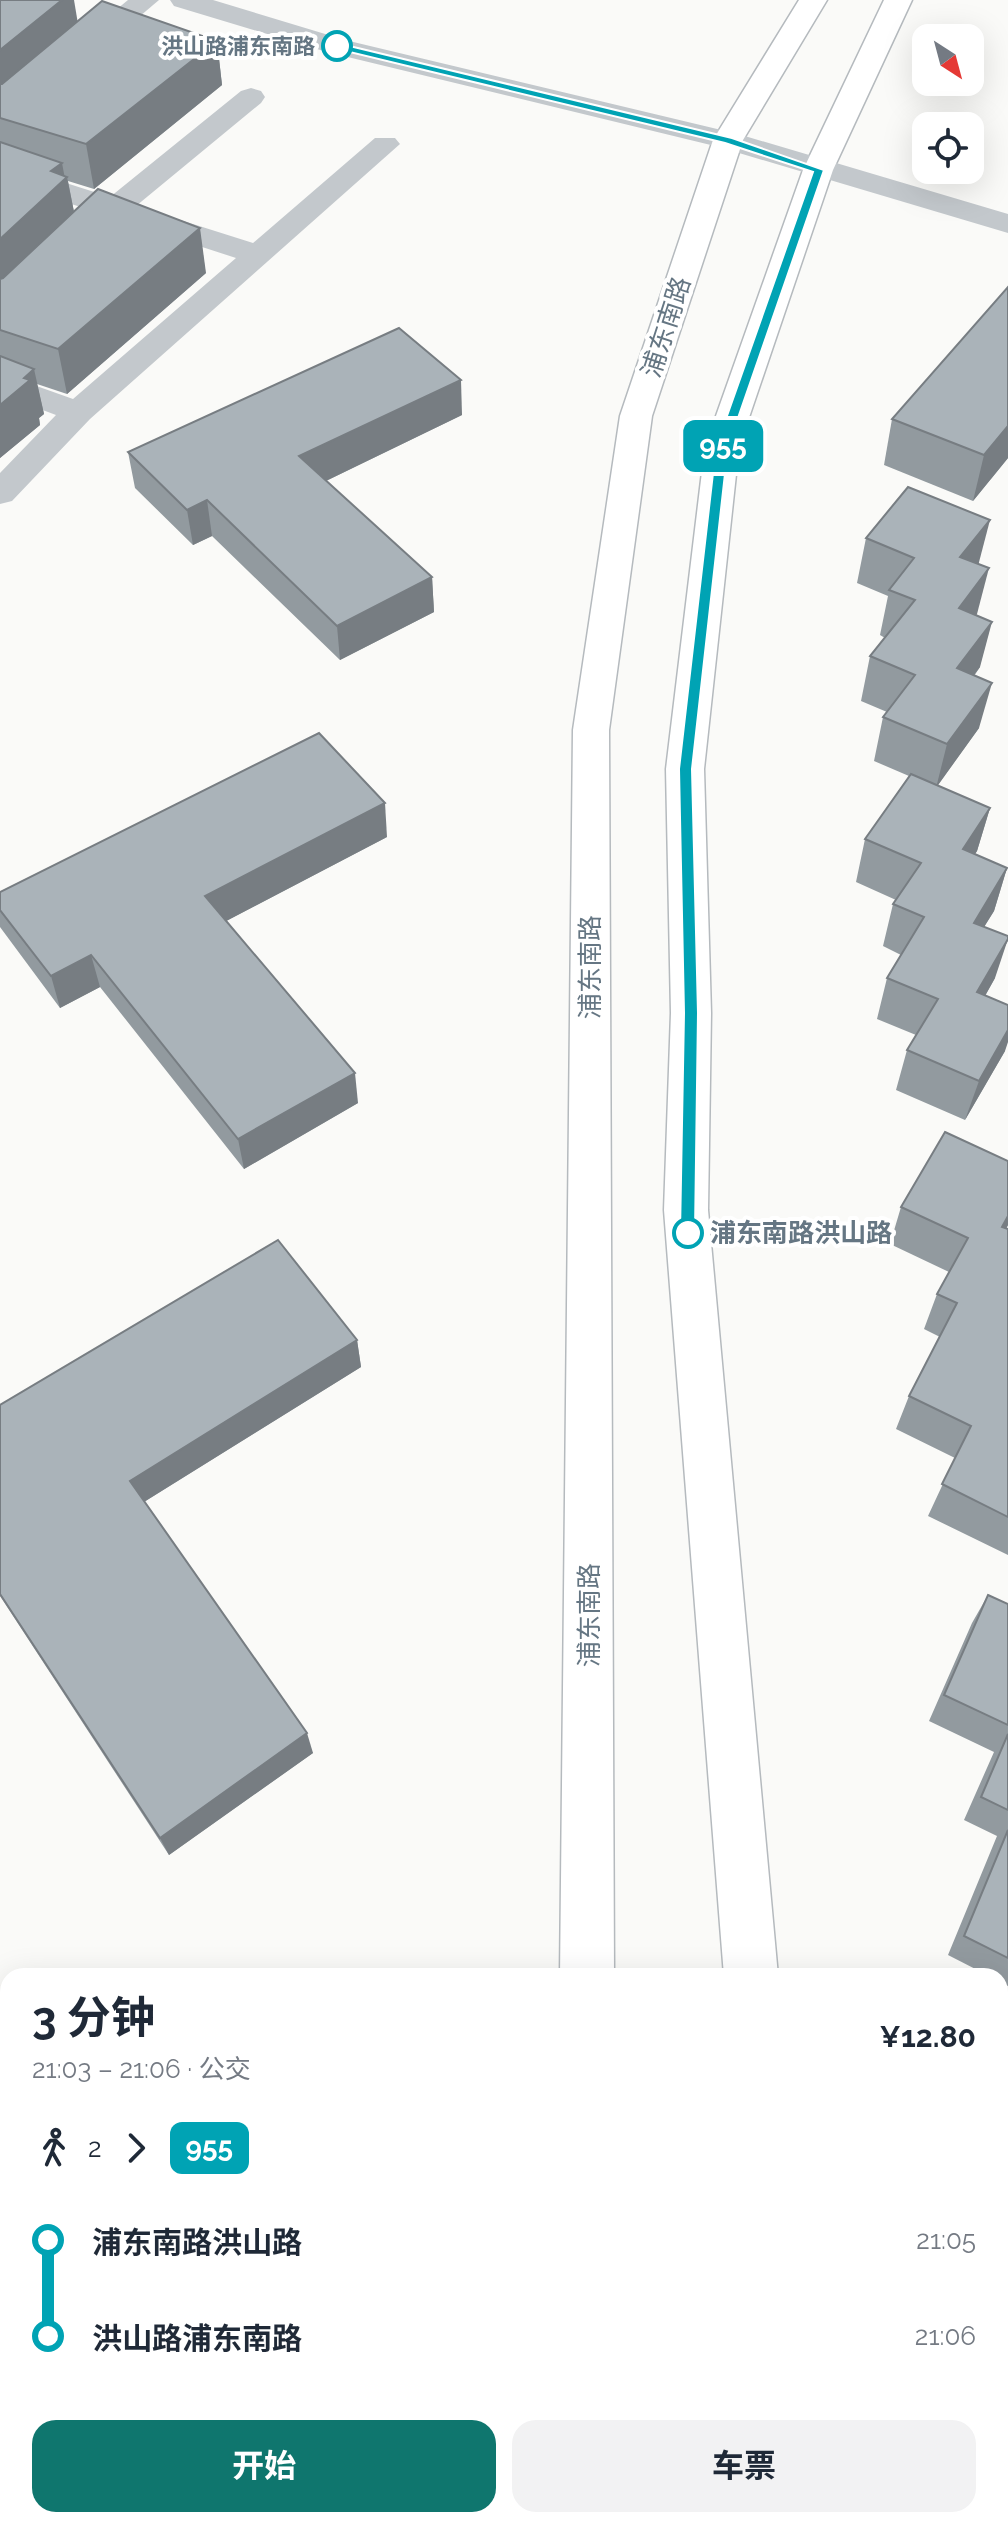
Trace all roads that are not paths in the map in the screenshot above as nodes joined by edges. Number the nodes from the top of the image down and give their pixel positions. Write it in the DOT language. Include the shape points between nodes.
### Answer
graph roads {
  1 [pos="145,0"];
  2 [pos="184,0"];
  3 [pos="813,0"];
  4 [pos="898,0"];
  5 [pos="251,97"];
  6 [pos="0,120"];
  7 [pos="728,140"];
  8 [pos="385,144"];
  9 [pos="818,170"];
  10 [pos="0,171"];
  11 [pos="113,207"];
  12 [pos="1008,224"];
  13 [pos="79,240"];
  14 [pos="258,255"];
  15 [pos="0,383"];
  16 [pos="78,412"];
  17 [pos="0,493"];
  18 [pos="587,1968"];
  19 [pos="750,1968"];
  1 -- 6 [label="street"];
  2 -- 7 [label="street" via="337,46"];
  3 -- 7 [label="main road, 浦东南路"];
  4 -- 9 [label="main road"];
  5 -- 11 [label="street"];
  7 -- 9 [label="street"];
  7 -- 18 [label="main road, 浦东南路" via="636,416 591,730"];
  8 -- 14 [label="street"];
  9 -- 12 [label="street"];
  9 -- 19 [label="main road" via="722,447 685,769 691,1013 686,1210"];
  10 -- 11 [label="street"];
  11 -- 13 [label="street"];
  11 -- 14 [label="street"];
  14 -- 16 [label="street"];
  15 -- 16 [label="street"];
  16 -- 17 [label="street"];
}
